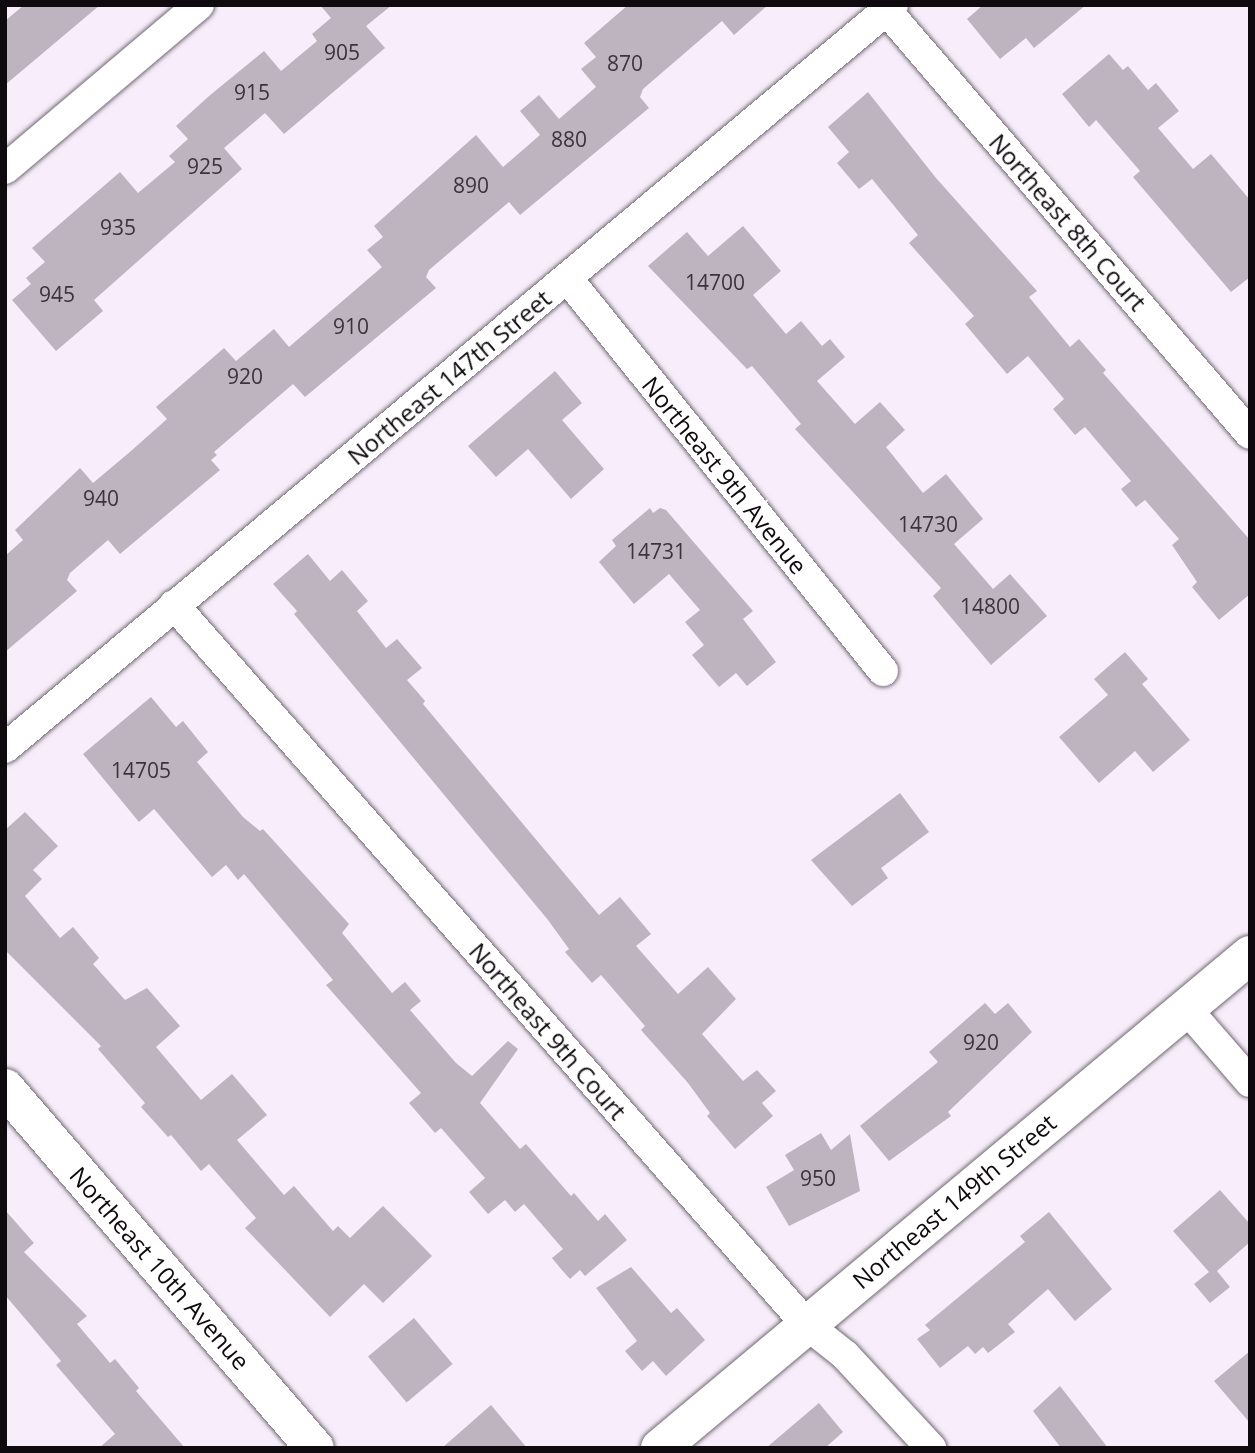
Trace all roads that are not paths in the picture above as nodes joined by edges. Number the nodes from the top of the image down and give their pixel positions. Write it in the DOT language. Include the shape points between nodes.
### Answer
graph roads {
  1 [pos="200,5"];
  2 [pos="890,8"];
  3 [pos="5,169"];
  4 [pos="568,279"];
  5 [pos="1250,434"];
  6 [pos="174,605"];
  7 [pos="883,671"];
  8 [pos="5,748"];
  9 [pos="1250,955"];
  10 [pos="1185,1007"];
  11 [pos="1250,1082"];
  12 [pos="5,1088"];
  13 [pos="806,1324"];
  14 [pos="315,1448"];
  15 [pos="660,1448"];
  16 [pos="931,1448"];
  1 -- 3 [label="street"];
  2 -- 4 [label="street, Northeast 147th Street"];
  2 -- 5 [label="street, Northeast 8th Court"];
  4 -- 6 [label="street, Northeast 147th Street"];
  4 -- 7 [label="street, Northeast 9th Avenue"];
  6 -- 8 [label="street, Northeast 147th Street"];
  6 -- 13 [label="street, Northeast 9th Court"];
  9 -- 10 [label="street, Northeast 149th Street"];
  10 -- 11 [label="street"];
  10 -- 13 [label="street, Northeast 149th Street"];
  12 -- 14 [label="street, Northeast 10th Avenue"];
  13 -- 15 [label="street, Northeast 149th Street"];
  13 -- 16 [label="street, Northeast 9th Court" via="845,1355"];
}
